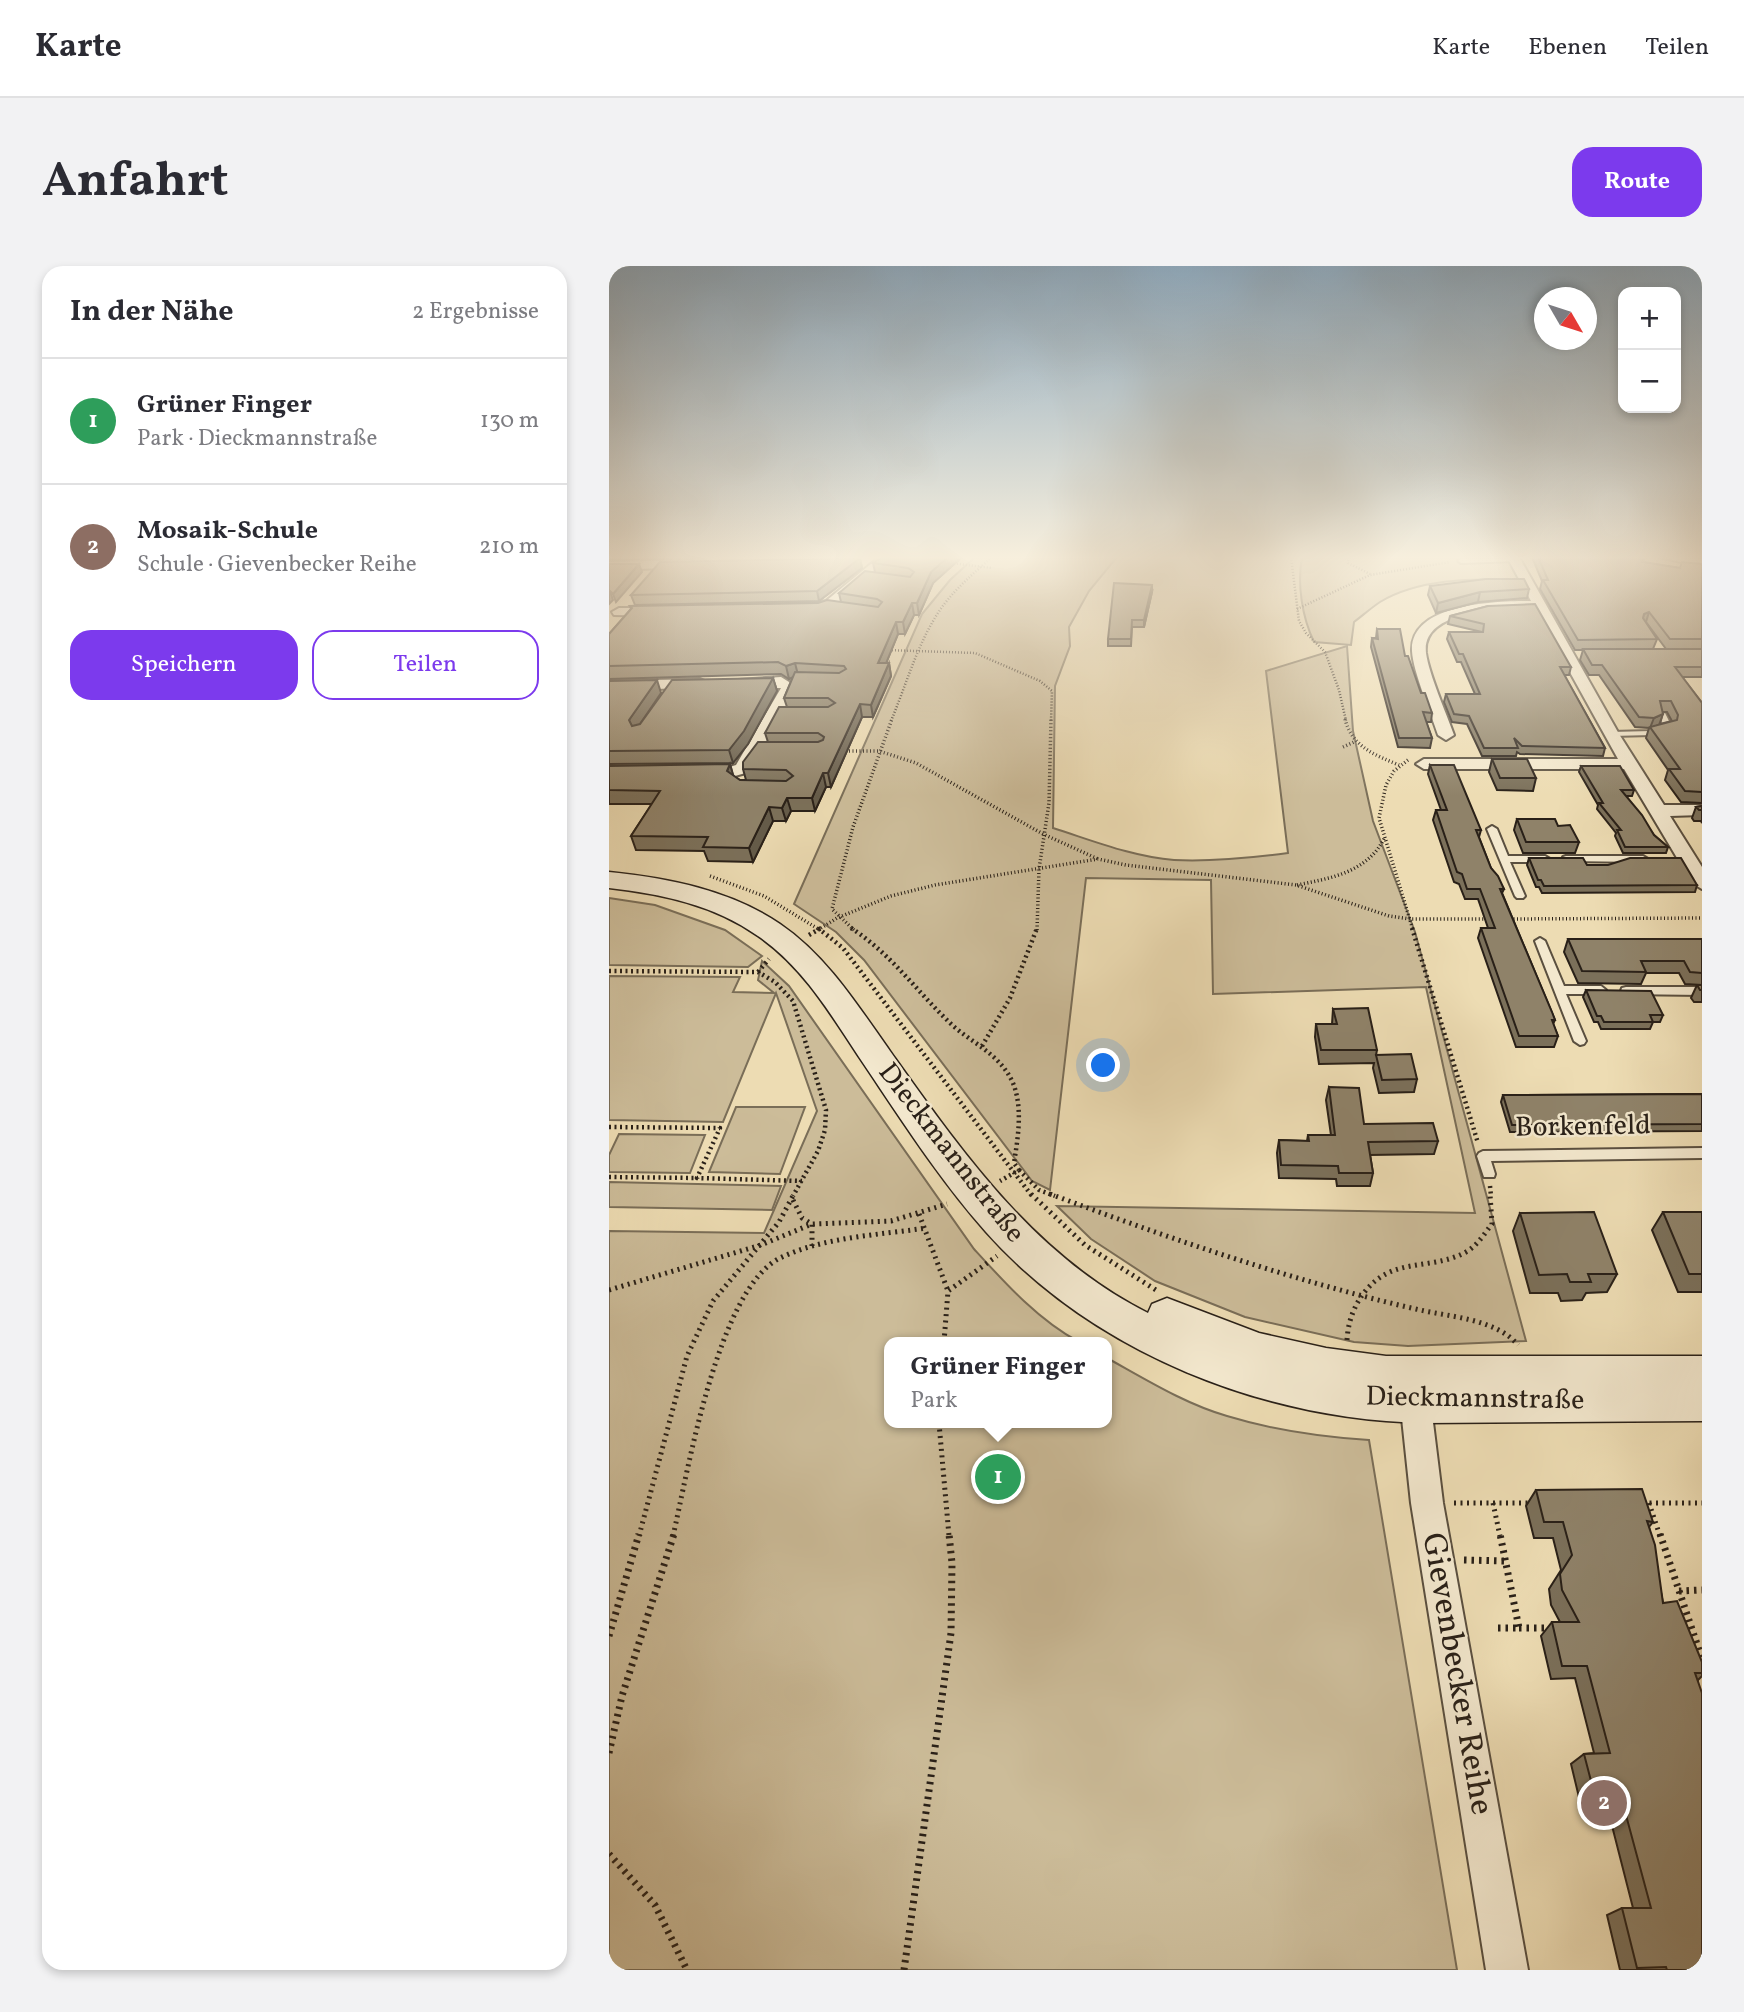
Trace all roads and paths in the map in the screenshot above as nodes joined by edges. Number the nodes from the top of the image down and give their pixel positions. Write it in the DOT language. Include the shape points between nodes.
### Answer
graph roads {
  1 [pos="927,637"];
  2 [pos="1310,637"];
  3 [pos="1421,637"];
  4 [pos="1559,637"];
  5 [pos="878,650"];
  6 [pos="920,651"];
  7 [pos="609,686"];
  8 [pos="1662,715"];
  9 [pos="1611,734"];
  10 [pos="1446,735"];
  11 [pos="1354,742"];
  12 [pos="1343,747"];
  13 [pos="837,751"];
  14 [pos="879,751"];
  15 [pos="1424,764"];
  16 [pos="1629,764"];
  17 [pos="1399,765"];
  18 [pos="689,773"];
  19 [pos="1702,810"];
  20 [pos="1658,811"];
  21 [pos="1492,829"];
  22 [pos="1043,834"];
  23 [pos="1385,837"];
  24 [pos="1098,859"];
  25 [pos="1504,859"];
  26 [pos="1661,859"];
  27 [pos="1039,869"];
  28 [pos="609,870"];
  29 [pos="609,880"];
  30 [pos="1702,883"];
  31 [pos="1296,885"];
  32 [pos="1520,896"];
  33 [pos="837,918"];
  34 [pos="1702,918"];
  35 [pos="1410,919"];
  36 [pos="1494,919"];
  37 [pos="1508,919"];
  38 [pos="1540,941"];
  39 [pos="776,953"];
  40 [pos="609,971"];
  41 [pos="758,972"];
  42 [pos="1559,990"];
  43 [pos="1702,991"];
  44 [pos="1580,1041"];
  45 [pos="982,1046"];
  46 [pos="609,1127"];
  47 [pos="1481,1150"];
  48 [pos="1702,1153"];
  49 [pos="1016,1172"];
  50 [pos="1489,1174"];
  51 [pos="609,1177"];
  52 [pos="697,1178"];
  53 [pos="802,1181"];
  54 [pos="792,1200"];
  55 [pos="956,1202"];
  56 [pos="919,1214"];
  57 [pos="812,1224"];
  58 [pos="926,1228"];
  59 [pos="761,1245"];
  60 [pos="812,1245"];
  61 [pos="1000,1254"];
  62 [pos="609,1290"];
  63 [pos="949,1291"];
  64 [pos="1160,1292"];
  65 [pos="1362,1296"];
  66 [pos="944,1337"];
  67 [pos="1521,1347"];
  68 [pos="1348,1350"];
  69 [pos="1702,1375"];
  70 [pos="1414,1390"];
  71 [pos="1702,1401"];
  72 [pos="939,1428"];
  73 [pos="1427,1503"];
  74 [pos="1493,1503"];
  75 [pos="1545,1503"];
  76 [pos="1636,1503"];
  77 [pos="1649,1503"];
  78 [pos="1702,1503"];
  79 [pos="1436,1560"];
  80 [pos="1505,1561"];
  81 [pos="1702,1590"];
  82 [pos="1679,1591"];
  83 [pos="1498,1628"];
  84 [pos="1519,1628"];
  85 [pos="1553,1635"];
  86 [pos="609,1636"];
  87 [pos="1702,1659"];
  88 [pos="609,1753"];
  89 [pos="609,1854"];
  90 [pos="687,1970"];
  91 [pos="904,1970"];
  92 [pos="1507,1970"];
  1 -- 6 [label="path"];
  2 -- 11 [label="path" via="1329,663"];
  3 -- 10 [label="street" via="1419,653"];
  4 -- 9 [label="street"];
  5 -- 6 [label="path"];
  6 -- 14 [label="path"];
  6 -- 22 [label="path" via="985,656 1052,691 1049,803"];
  7 -- 18 [label="street" via="671,690 792,682 761,750 739,774"];
  8 -- 9 [label="lane" via="1668,727 1661,732"];
  9 -- 16 [label="street"];
  10 -- 17 [label="path"];
  11 -- 12 [label="path"];
  11 -- 17 [label="path"];
  13 -- 14 [label="path"];
  14 -- 22 [label="path" via="942,776"];
  14 -- 33 [label="path" via="838,878 832,909"];
  15 -- 16 [label="street"];
  15 -- 17 [label="path"];
  16 -- 20 [label="street"];
  17 -- 23 [label="path" via="1380,800"];
  19 -- 20 [label="street"];
  20 -- 30 [label="street" via="1680,859"];
  21 -- 25 [label="lane"];
  22 -- 24 [label="path"];
  22 -- 27 [label="path"];
  23 -- 31 [label="path" via="1380,852 1363,865"];
  23 -- 35 [label="path"];
  24 -- 27 [label="path"];
  24 -- 31 [label="path"];
  25 -- 26 [label="lane"];
  25 -- 32 [label="lane"];
  27 -- 33 [label="path" via="935,885 891,896"];
  27 -- 45 [label="path" via="1038,926 1010,998"];
  28 -- 70 [label="street, Dieckmannstraße" via="665,877 719,891 807,937 832,962 1016,1208 1112,1287 1179,1322 1258,1351"];
  29 -- 70 [label="street, Dieckmannstraße" via="665,888 709,901 751,919 790,946 823,981 1002,1227 1047,1269 1098,1306 1159,1339 1255,1376 1347,1396"];
  31 -- 35 [label="path"];
  33 -- 45 [label="path" via="901,966 950,1023"];
  33 -- 49 [label="path" via="821,928 843,948"];
  34 -- 37 [label="path"];
  35 -- 36 [label="path"];
  35 -- 47 [label="path"];
  38 -- 42 [label="lane"];
  39 -- 41 [label="path"];
  40 -- 41 [label="path"];
  41 -- 53 [label="path" via="793,1001 825,1110 825,1130"];
  42 -- 43 [label="lane"];
  42 -- 44 [label="lane"];
  45 -- 49 [label="path" via="1013,1081 1019,1103"];
  46 -- 52 [label="path" via="720,1128"];
  47 -- 48 [label="lane, Borkenfeld"];
  47 -- 50 [label="lane, Borkenfeld"];
  49 -- 64 [label="path" via="1054,1219 1085,1245"];
  49 -- 65 [label="path" via="1039,1190 1187,1245"];
  50 -- 65 [label="path" via="1492,1224 1474,1247 1444,1260 1387,1272"];
  51 -- 52 [label="path"];
  52 -- 53 [label="path"];
  53 -- 54 [label="path"];
  54 -- 57 [label="path" via="802,1218"];
  54 -- 59 [label="path"];
  55 -- 56 [label="path"];
  56 -- 57 [label="path" via="891,1221"];
  56 -- 58 [label="path"];
  57 -- 59 [label="path"];
  57 -- 60 [label="path"];
  58 -- 60 [label="path"];
  58 -- 63 [label="path"];
  59 -- 62 [label="path"];
  59 -- 86 [label="path" via="713,1301 687,1356"];
  60 -- 88 [label="path" via="778,1259 754,1280 738,1306 703,1400 670,1552 622,1696"];
  61 -- 63 [label="path"];
  63 -- 66 [label="path"];
  65 -- 67 [label="path" via="1487,1325"];
  65 -- 68 [label="path" via="1350,1315"];
  69 -- 70 [label="street, Dieckmannstraße"];
  70 -- 71 [label="street, Dieckmannstraße"];
  70 -- 73 [label="street, Gievenbecker Reihe"];
  72 -- 91 [label="path" via="952,1563 951,1633"];
  73 -- 74 [label="path"];
  73 -- 79 [label="street, Gievenbecker Reihe"];
  74 -- 75 [label="path"];
  74 -- 80 [label="path"];
  76 -- 77 [label="path"];
  77 -- 78 [label="path"];
  77 -- 82 [label="path"];
  79 -- 80 [label="path"];
  79 -- 92 [label="street, Gievenbecker Reihe"];
  80 -- 84 [label="path"];
  81 -- 82 [label="path"];
  82 -- 87 [label="path"];
  83 -- 84 [label="path"];
  84 -- 85 [label="path" via="1553,1628"];
  89 -- 90 [label="path" via="655,1905"];
}
